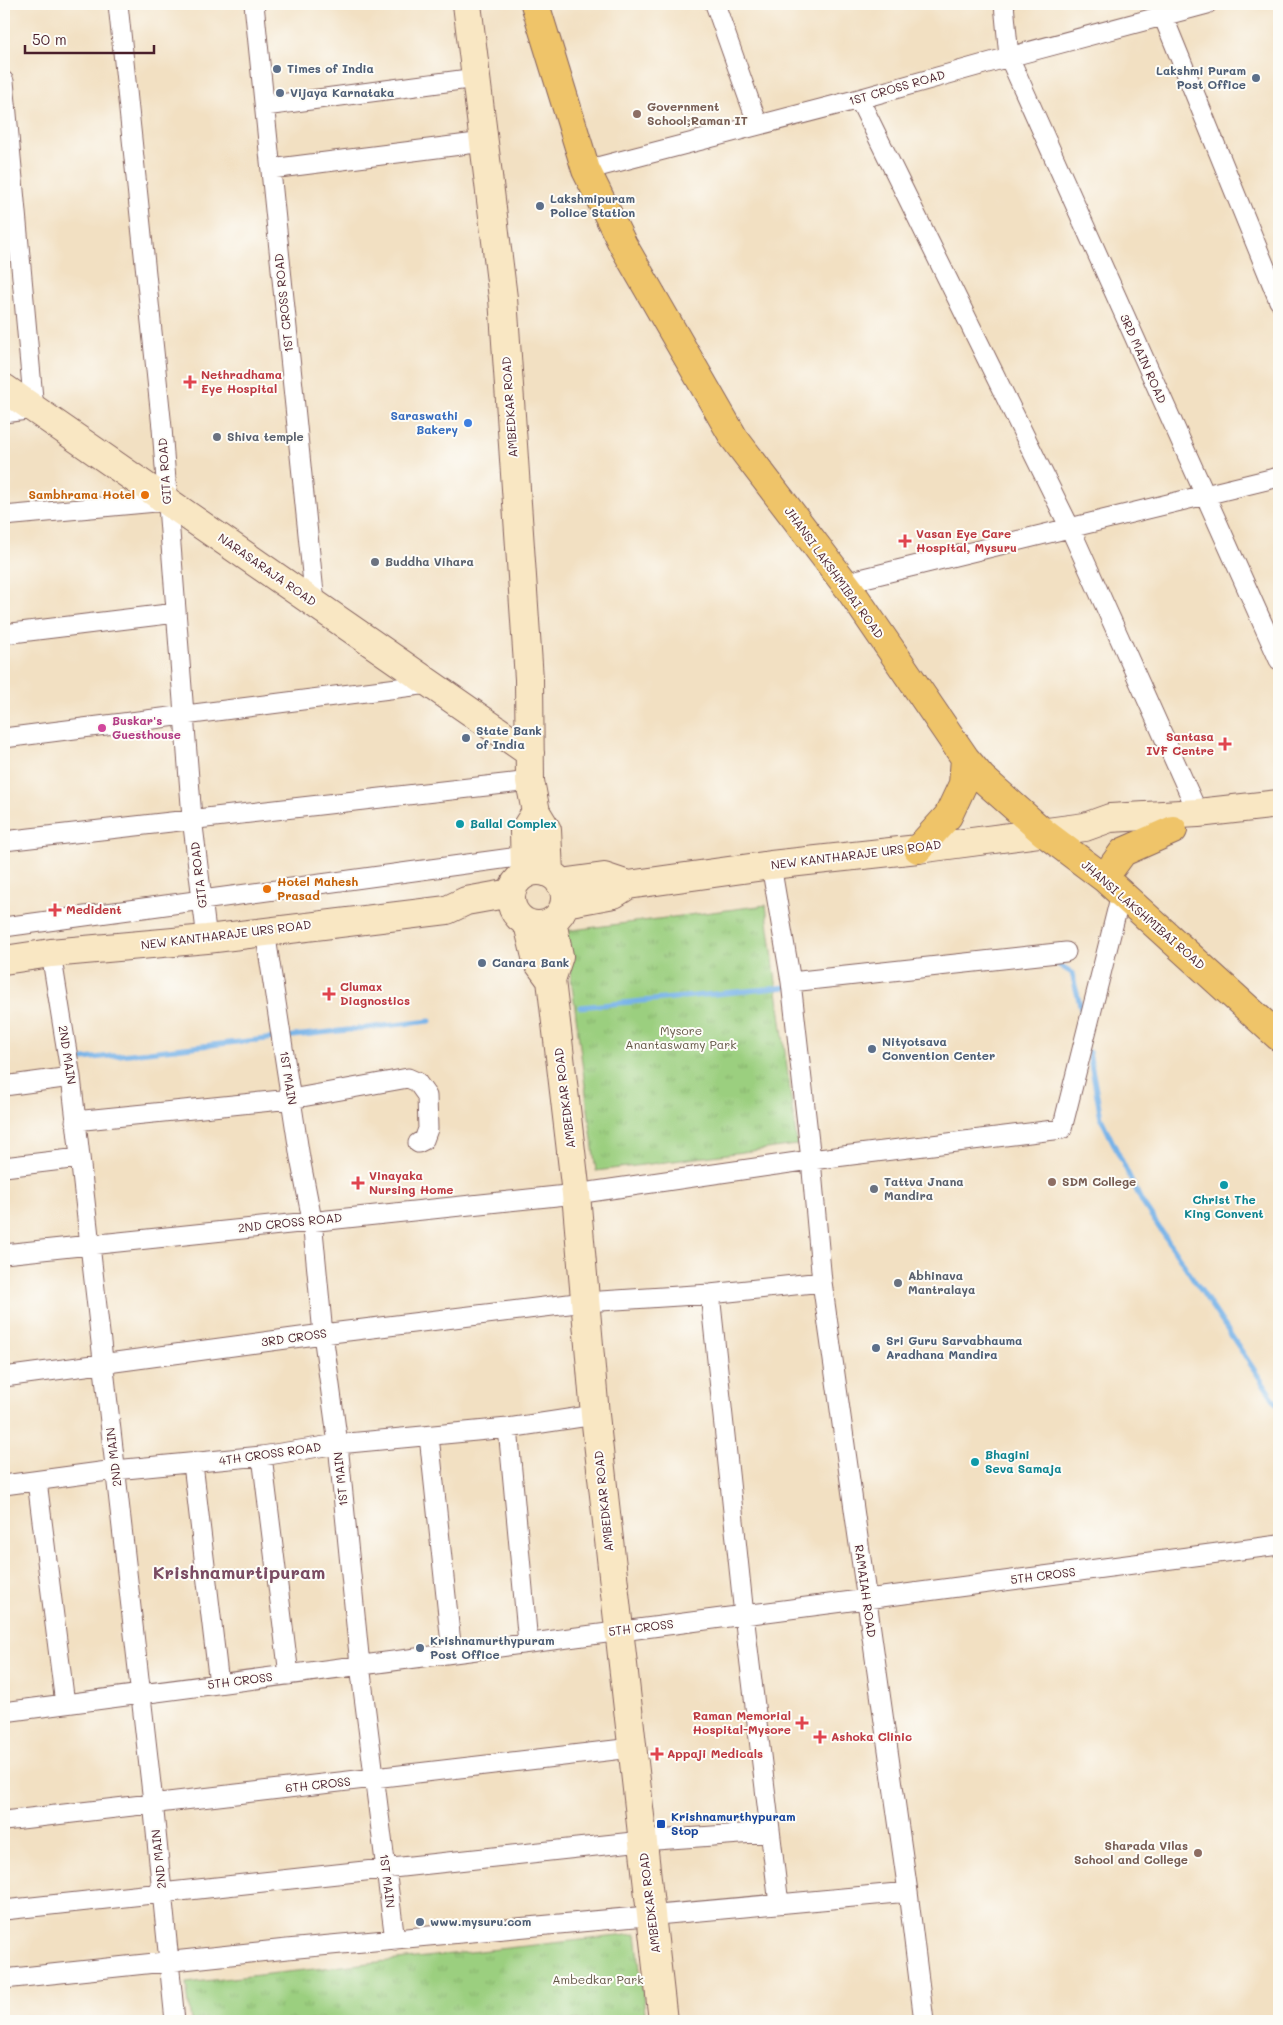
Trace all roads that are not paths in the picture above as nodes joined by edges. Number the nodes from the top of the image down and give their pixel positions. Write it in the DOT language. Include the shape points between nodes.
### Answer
graph roads {
  1 [pos="118,4"];
  2 [pos="254,4"];
  3 [pos="467,4"];
  4 [pos="535,4"];
  5 [pos="714,4"];
  6 [pos="1004,4"];
  7 [pos="1207,4"];
  8 [pos="1162,16"];
  9 [pos="1009,57"];
  10 [pos="476,78"];
  11 [pos="4,81"];
  12 [pos="859,99"];
  13 [pos="265,106"];
  14 [pos="758,125"];
  15 [pos="484,142"];
  16 [pos="271,170"];
  17 [pos="586,170"];
  18 [pos="1279,300"];
  19 [pos="4,388"];
  20 [pos="34,409"];
  21 [pos="4,413"];
  22 [pos="1279,476"];
  23 [pos="1204,495"];
  24 [pos="167,501"];
  25 [pos="4,516"];
  26 [pos="1070,528"];
  27 [pos="844,583"];
  28 [pos="314,603"];
  29 [pos="176,613"];
  30 [pos="4,634"];
  31 [pos="1279,660"];
  32 [pos="430,684"];
  33 [pos="184,716"];
  34 [pos="4,738"];
  35 [pos="530,753"];
  36 [pos="965,758"];
  37 [pos="530,781"];
  38 [pos="1279,804"];
  39 [pos="1198,813"];
  40 [pos="192,818"];
  41 [pos="1279,820"];
  42 [pos="1085,827"];
  43 [pos="1174,830"];
  44 [pos="1043,832"];
  45 [pos="4,841"];
  46 [pos="918,849"];
  47 [pos="771,865"];
  48 [pos="1112,886"];
  49 [pos="536,893"];
  50 [pos="202,900"];
  51 [pos="4,928"];
  52 [pos="265,931"];
  53 [pos="207,939"];
  54 [pos="1066,952"];
  55 [pos="51,954"];
  56 [pos="4,960"];
  57 [pos="789,974"];
  58 [pos="1279,1037"];
  59 [pos="71,1077"];
  60 [pos="4,1086"];
  61 [pos="291,1099"];
  62 [pos="75,1121"];
  63 [pos="418,1143"];
  64 [pos="80,1158"];
  65 [pos="812,1160"];
  66 [pos="4,1167"];
  67 [pos="576,1194"];
  68 [pos="312,1220"];
  69 [pos="89,1244"];
  70 [pos="4,1254"];
  71 [pos="822,1282"];
  72 [pos="710,1294"];
  73 [pos="585,1302"];
  74 [pos="323,1334"];
  75 [pos="103,1364"];
  76 [pos="4,1377"];
  77 [pos="595,1415"];
  78 [pos="508,1428"];
  79 [pos="429,1436"];
  80 [pos="338,1444"];
  81 [pos="262,1456"];
  82 [pos="193,1464"];
  83 [pos="115,1470"];
  84 [pos="37,1481"];
  85 [pos="4,1485"];
  86 [pos="1279,1545"];
  87 [pos="866,1599"];
  88 [pos="744,1615"];
  89 [pos="618,1631"];
  90 [pos="528,1643"];
  91 [pos="452,1653"];
  92 [pos="360,1665"];
  93 [pos="289,1675"];
  94 [pos="219,1684"];
  95 [pos="141,1694"];
  96 [pos="65,1704"];
  97 [pos="4,1712"];
  98 [pos="632,1748"];
  99 [pos="375,1779"];
  100 [pos="153,1802"];
  101 [pos="4,1821"];
  102 [pos="769,1832"];
  103 [pos="642,1842"];
  104 [pos="386,1869"];
  105 [pos="908,1892"];
  106 [pos="163,1894"];
  107 [pos="779,1904"];
  108 [pos="4,1910"];
  109 [pos="651,1917"];
  110 [pos="395,1940"];
  111 [pos="169,1962"];
  112 [pos="4,1979"];
  113 [pos="175,2021"];
  114 [pos="663,2021"];
  115 [pos="924,2021"];
  1 -- 24 [label="street, GITA ROAD"];
  2 -- 13 [label="street, 1ST CROSS ROAD"];
  3 -- 10 [label="street, AMBEDKAR ROAD"];
  4 -- 17 [label="main road, JHANSI LAKSHMIBAI ROAD"];
  5 -- 14 [label="street"];
  6 -- 9 [label="street, 3RD MAIN ROAD"];
  7 -- 8 [label="street, 1ST CROSS ROAD"];
  8 -- 9 [label="street, 1ST CROSS ROAD"];
  8 -- 18 [label="street"];
  9 -- 12 [label="street, 1ST CROSS ROAD"];
  9 -- 23 [label="street, 3RD MAIN ROAD"];
  10 -- 13 [label="street"];
  10 -- 15 [label="street, AMBEDKAR ROAD"];
  11 -- 20 [label="street"];
  12 -- 14 [label="street, 1ST CROSS ROAD"];
  12 -- 26 [label="street"];
  13 -- 16 [label="street, 1ST CROSS ROAD"];
  14 -- 17 [label="street, 1ST CROSS ROAD"];
  15 -- 16 [label="street"];
  15 -- 35 [label="street, AMBEDKAR ROAD" via="504,308 529,679"];
  16 -- 28 [label="street, 1ST CROSS ROAD"];
  17 -- 27 [label="main road, JHANSI LAKSHMIBAI ROAD" via="623,245 734,438"];
  19 -- 20 [label="street, NARASARAJA ROAD"];
  20 -- 21 [label="street"];
  20 -- 24 [label="street, NARASARAJA ROAD"];
  22 -- 23 [label="street"];
  23 -- 26 [label="street"];
  23 -- 31 [label="street, 3RD MAIN ROAD"];
  24 -- 25 [label="street"];
  24 -- 28 [label="street, NARASARAJA ROAD"];
  24 -- 29 [label="street, GITA ROAD"];
  26 -- 27 [label="street"];
  26 -- 39 [label="street"];
  27 -- 36 [label="main road, JHANSI LAKSHMIBAI ROAD"];
  28 -- 32 [label="street, NARASARAJA ROAD"];
  29 -- 30 [label="street"];
  29 -- 33 [label="street, GITA ROAD"];
  32 -- 33 [label="street"];
  32 -- 35 [label="street, NARASARAJA ROAD"];
  33 -- 34 [label="street"];
  33 -- 40 [label="street, GITA ROAD"];
  35 -- 37 [label="street, AMBEDKAR ROAD"];
  36 -- 44 [label="main road, JHANSI LAKSHMIBAI ROAD" via="982,778"];
  36 -- 46 [label="main road" via="963,784 948,816"];
  37 -- 40 [label="street"];
  37 -- 49 [label="street, AMBEDKAR ROAD" via="536,812 524,831"];
  38 -- 39 [label="street"];
  39 -- 42 [label="street" via="1110,818"];
  40 -- 45 [label="street"];
  40 -- 50 [label="street, GITA ROAD"];
  41 -- 43 [label="street"];
  42 -- 43 [label="street" via="1112,835"];
  42 -- 44 [label="street, NEW KANTHARAJE URS ROAD"];
  43 -- 48 [label="main road" via="1123,852"];
  44 -- 46 [label="street, NEW KANTHARAJE URS ROAD"];
  44 -- 48 [label="main road, JHANSI LAKSHMIBAI ROAD"];
  46 -- 47 [label="street, NEW KANTHARAJE URS ROAD"];
  47 -- 49 [label="street, NEW KANTHARAJE URS ROAD" via="628,885 614,894"];
  47 -- 57 [label="street, RAMAIAH ROAD"];
  48 -- 58 [label="main road, JHANSI LAKSHMIBAI ROAD"];
  48 -- 65 [label="street, 2ND CROSS ROAD" via="1062,1129"];
  49 -- 50 [label="street"];
  49 -- 52 [label="street, NEW KANTHARAJE URS ROAD" via="463,916 447,910"];
  49 -- 67 [label="street, AMBEDKAR ROAD" via="559,956 551,980"];
  50 -- 51 [label="street"];
  50 -- 53 [label="street, GITA ROAD"];
  52 -- 53 [label="street, NEW KANTHARAJE URS ROAD"];
  52 -- 61 [label="street, 1ST MAIN"];
  53 -- 55 [label="street, NEW KANTHARAJE URS ROAD"];
  54 -- 57 [label="street"];
  55 -- 56 [label="street, NEW KANTHARAJE URS ROAD"];
  55 -- 59 [label="street, 2ND MAIN"];
  57 -- 65 [label="street, RAMAIAH ROAD"];
  59 -- 60 [label="street"];
  59 -- 62 [label="street, 2ND MAIN"];
  61 -- 62 [label="street"];
  61 -- 63 [label="street" via="408,1078 417,1082 427,1096 428,1129 424,1140"];
  61 -- 68 [label="street, 1ST MAIN"];
  62 -- 64 [label="street, 2ND MAIN"];
  64 -- 66 [label="street"];
  64 -- 69 [label="street, 2ND MAIN"];
  65 -- 67 [label="street, 2ND CROSS ROAD"];
  65 -- 71 [label="street, RAMAIAH ROAD"];
  67 -- 68 [label="street, 2ND CROSS ROAD"];
  67 -- 73 [label="street, AMBEDKAR ROAD"];
  68 -- 69 [label="street, 2ND CROSS ROAD"];
  68 -- 74 [label="street, 1ST MAIN"];
  69 -- 70 [label="street, 2ND CROSS ROAD"];
  69 -- 75 [label="street, 2ND MAIN"];
  71 -- 72 [label="street, 3RD CROSS"];
  71 -- 87 [label="street, RAMAIAH ROAD"];
  72 -- 73 [label="street, 3RD CROSS"];
  72 -- 88 [label="street"];
  73 -- 74 [label="street, 3RD CROSS"];
  73 -- 77 [label="street, AMBEDKAR ROAD"];
  74 -- 75 [label="street, 3RD CROSS"];
  74 -- 80 [label="street, 1ST MAIN"];
  75 -- 76 [label="street, 3RD CROSS"];
  75 -- 83 [label="street, 2ND MAIN"];
  77 -- 78 [label="street, 4TH CROSS ROAD"];
  77 -- 89 [label="street, AMBEDKAR ROAD"];
  78 -- 79 [label="street, 4TH CROSS ROAD"];
  78 -- 90 [label="street"];
  79 -- 80 [label="street, 4TH CROSS ROAD"];
  79 -- 91 [label="street"];
  80 -- 81 [label="street, 4TH CROSS ROAD"];
  80 -- 92 [label="street, 1ST MAIN"];
  81 -- 82 [label="street, 4TH CROSS ROAD"];
  81 -- 93 [label="street"];
  82 -- 83 [label="street, 4TH CROSS ROAD"];
  82 -- 94 [label="street"];
  83 -- 84 [label="street, 4TH CROSS ROAD"];
  83 -- 95 [label="street, 2ND MAIN"];
  84 -- 85 [label="street, 4TH CROSS ROAD"];
  84 -- 96 [label="street"];
  86 -- 87 [label="street, 5TH CROSS"];
  87 -- 88 [label="street, 5TH CROSS"];
  87 -- 105 [label="street, RAMAIAH ROAD"];
  88 -- 89 [label="street, 5TH CROSS"];
  88 -- 102 [label="street"];
  89 -- 90 [label="street, 5TH CROSS"];
  89 -- 98 [label="street, AMBEDKAR ROAD"];
  90 -- 91 [label="street, 5TH CROSS"];
  91 -- 92 [label="street, 5TH CROSS"];
  92 -- 93 [label="street, 5TH CROSS"];
  92 -- 99 [label="street, 1ST MAIN"];
  93 -- 94 [label="street, 5TH CROSS"];
  94 -- 95 [label="street, 5TH CROSS"];
  95 -- 96 [label="street, 5TH CROSS"];
  95 -- 100 [label="street, 2ND MAIN"];
  96 -- 97 [label="street, 5TH CROSS"];
  98 -- 99 [label="street, 6TH CROSS"];
  98 -- 103 [label="street, AMBEDKAR ROAD"];
  99 -- 100 [label="street, 6TH CROSS"];
  99 -- 104 [label="street, 1ST MAIN"];
  100 -- 101 [label="street, 6TH CROSS"];
  100 -- 106 [label="street, 2ND MAIN"];
  102 -- 103 [label="street"];
  102 -- 107 [label="street"];
  103 -- 104 [label="street"];
  103 -- 109 [label="street, AMBEDKAR ROAD"];
  104 -- 106 [label="street"];
  104 -- 110 [label="street, 1ST MAIN"];
  105 -- 107 [label="street"];
  105 -- 115 [label="street, RAMAIAH ROAD"];
  106 -- 108 [label="street"];
  106 -- 111 [label="street, 2ND MAIN"];
  107 -- 109 [label="street"];
  109 -- 110 [label="street"];
  109 -- 114 [label="street, AMBEDKAR ROAD"];
  110 -- 111 [label="street"];
  111 -- 112 [label="street"];
  111 -- 113 [label="street, 2ND MAIN"];
}
